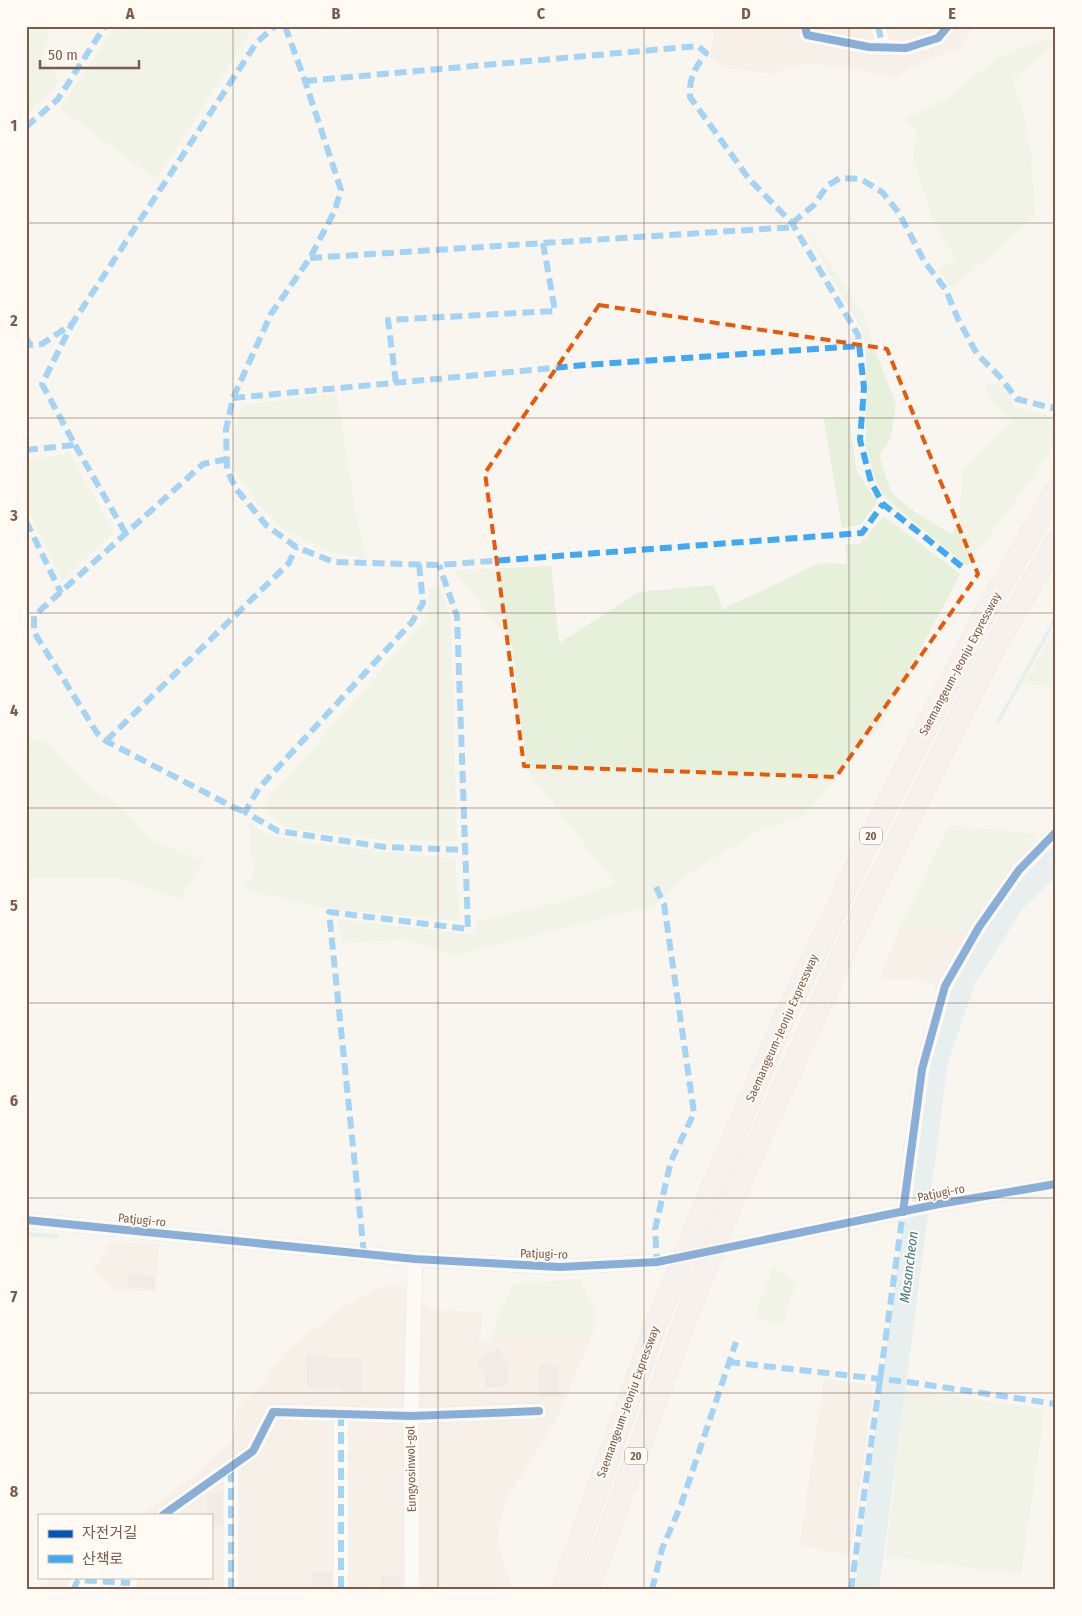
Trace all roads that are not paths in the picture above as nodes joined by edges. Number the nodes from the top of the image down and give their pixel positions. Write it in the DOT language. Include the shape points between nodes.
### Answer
graph roads {
  1 [pos="805,26"];
  2 [pos="878,26"];
  3 [pos="948,26"];
  4 [pos="883,47"];
  5 [pos="1056,490"];
  6 [pos="1056,542"];
  7 [pos="1056,832"];
  8 [pos="1056,1184"];
  9 [pos="905,1212"];
  10 [pos="26,1220"];
  11 [pos="415,1259"];
  12 [pos="539,1411"];
  13 [pos="341,1414"];
  14 [pos="410,1416"];
  15 [pos="231,1466"];
  16 [pos="164,1514"];
  17 [pos="595,1568"];
  18 [pos="130,1583"];
  19 [pos="73,1590"];
  20 [pos="231,1590"];
  21 [pos="341,1590"];
  22 [pos="412,1590"];
  23 [pos="562,1590"];
  24 [pos="588,1590"];
  25 [pos="596,1590"];
  1 -- 4 [label="street" via="807,35"];
  2 -- 4 [label="street"];
  3 -- 4 [label="street" via="938,38 906,48"];
  5 -- 23 [label="highway, Saemangeum-Jeonju Expressway / 20, bridge" via="978,626 869,840 784,1019 654,1329"];
  6 -- 17 [label="highway, Saemangeum-Jeonju Expressway / 20, bridge" via="994,650 849,941 737,1190 684,1323"];
  7 -- 9 [label="street" via="1019,870 945,986 922,1068"];
  8 -- 9 [label="street, Patjugi-ro"];
  9 -- 11 [label="street, Patjugi-ro" via="657,1262 560,1267"];
  10 -- 11 [label="street, Patjugi-ro"];
  11 -- 14 [label="street, Eungyosinwol-gol"];
  12 -- 14 [label="street"];
  13 -- 14 [label="street"];
  13 -- 15 [label="street" via="273,1412 253,1451"];
  13 -- 21 [label="street"];
  14 -- 22 [label="street, Eungyosinwol-gol"];
  15 -- 16 [label="street"];
  15 -- 20 [label="street"];
  17 -- 24 [label="highway, Saemangeum-Jeonju Expressway / 20"];
  17 -- 25 [label="highway"];
  18 -- 19 [label="street" via="78,1580"];
}
